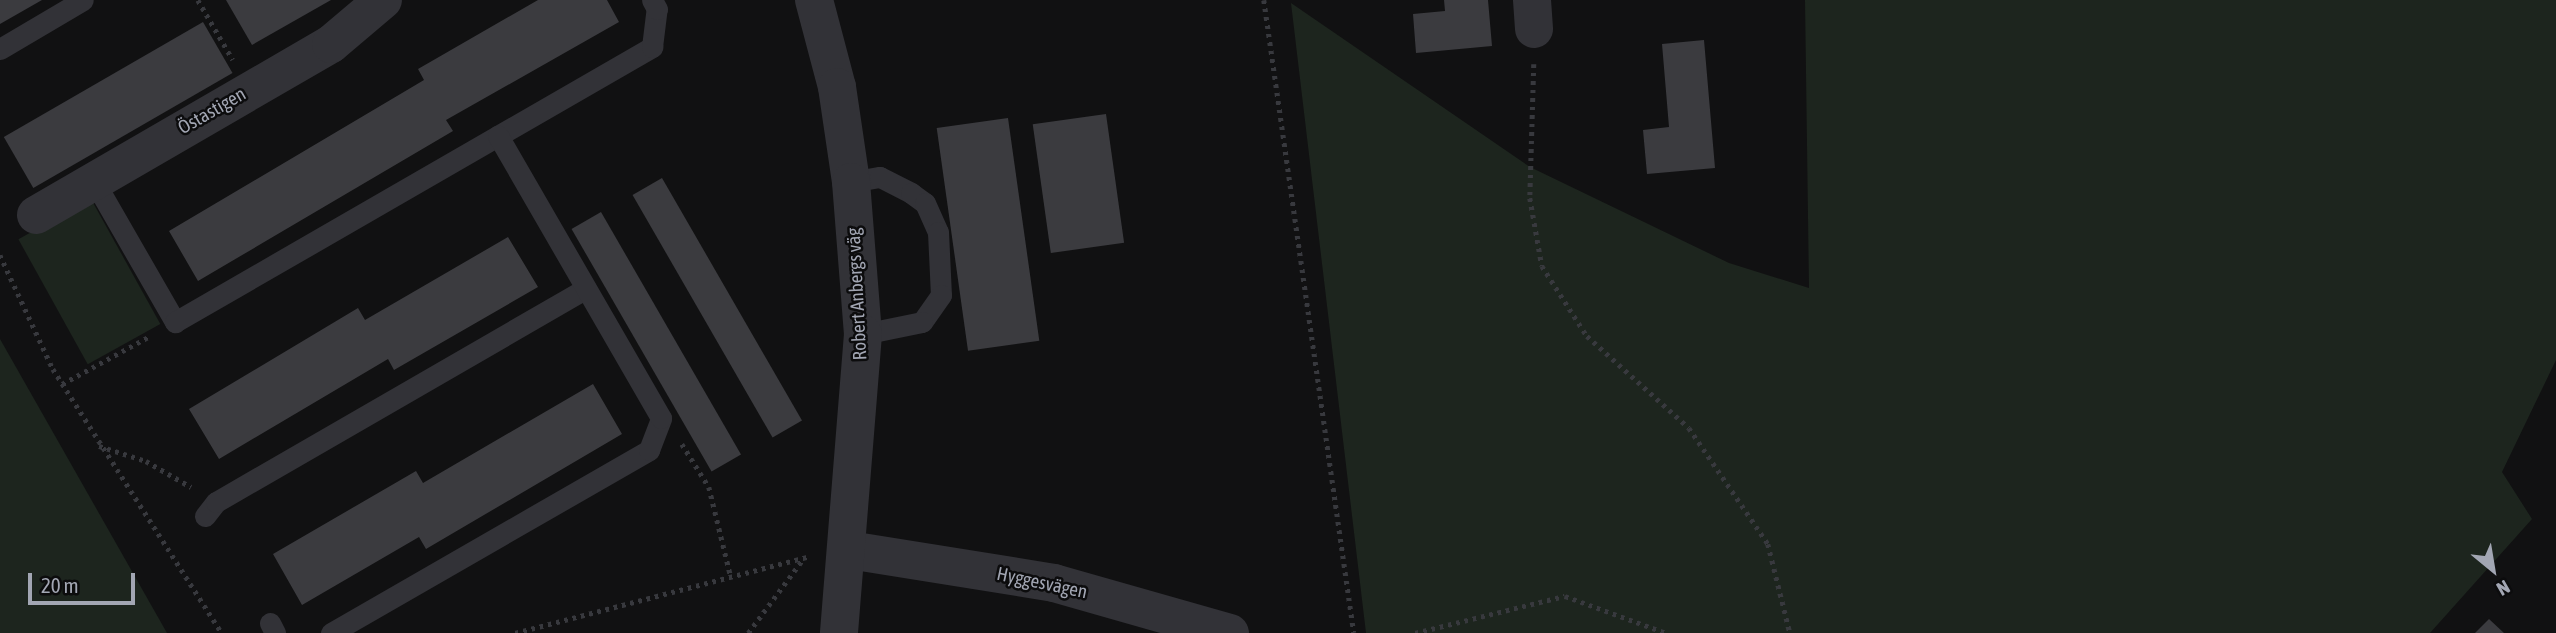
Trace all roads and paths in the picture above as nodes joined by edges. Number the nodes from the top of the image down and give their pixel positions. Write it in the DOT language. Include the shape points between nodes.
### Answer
graph roads {
  1 [pos="83,0"];
  2 [pos="198,0"];
  3 [pos="383,0"];
  4 [pos="652,0"];
  5 [pos="814,0"];
  6 [pos="1264,0"];
  7 [pos="1533,14"];
  8 [pos="0,49"];
  9 [pos="250,89"];
  10 [pos="498,136"];
  11 [pos="94,181"];
  12 [pos="851,182"];
  13 [pos="36,215"];
  14 [pos="0,255"];
  15 [pos="586,288"];
  16 [pos="175,322"];
  17 [pos="863,334"];
  18 [pos="62,384"];
  19 [pos="655,435"];
  20 [pos="99,446"];
  21 [pos="211,509"];
  22 [pos="849,550"];
  23 [pos="805,557"];
  24 [pos="732,577"];
  25 [pos="222,633"];
  26 [pos="331,633"];
  27 [pos="516,633"];
  28 [pos="748,633"];
  29 [pos="839,633"];
  30 [pos="1230,633"];
  31 [pos="1354,633"];
  32 [pos="1415,633"];
  33 [pos="1666,633"];
  34 [pos="1790,633"];
  1 -- 8 [label="lane"];
  2 -- 9 [label="path"];
  3 -- 9 [label="street, Östastigen" via="331,44"];
  4 -- 10 [label="lane" via="657,9 652,47"];
  5 -- 12 [label="street, Robert Anbergs väg" via="837,87"];
  6 -- 31 [label="path"];
  7 -- 34 [label="path" via="1530,198 1542,266 1587,336 1689,428 1768,544"];
  9 -- 11 [label="street, Östastigen"];
  10 -- 15 [label="lane"];
  10 -- 16 [label="lane"];
  11 -- 13 [label="street, Östastigen"];
  11 -- 16 [label="lane"];
  12 -- 17 [label="street, Robert Anbergs väg"];
  12 -- 17 [label="lane" via="880,177 911,193 925,203 937,232 941,295 922,321"];
  14 -- 18 [label="path"];
  15 -- 19 [label="lane" via="662,418"];
  15 -- 21 [label="lane"];
  16 -- 18 [label="path"];
  17 -- 22 [label="street, Robert Anbergs väg"];
  18 -- 20 [label="path"];
  19 -- 24 [label="path" via="677,435 709,487"];
  19 -- 26 [label="lane" via="649,450"];
  20 -- 21 [label="path" via="146,461"];
  20 -- 25 [label="path"];
  22 -- 23 [label="path"];
  22 -- 29 [label="street, Robert Anbergs väg"];
  22 -- 30 [label="street, Hyggesvägen" via="1054,583"];
  23 -- 24 [label="path"];
  23 -- 28 [label="path"];
  24 -- 27 [label="path"];
  32 -- 33 [label="path" via="1565,596"];
}
